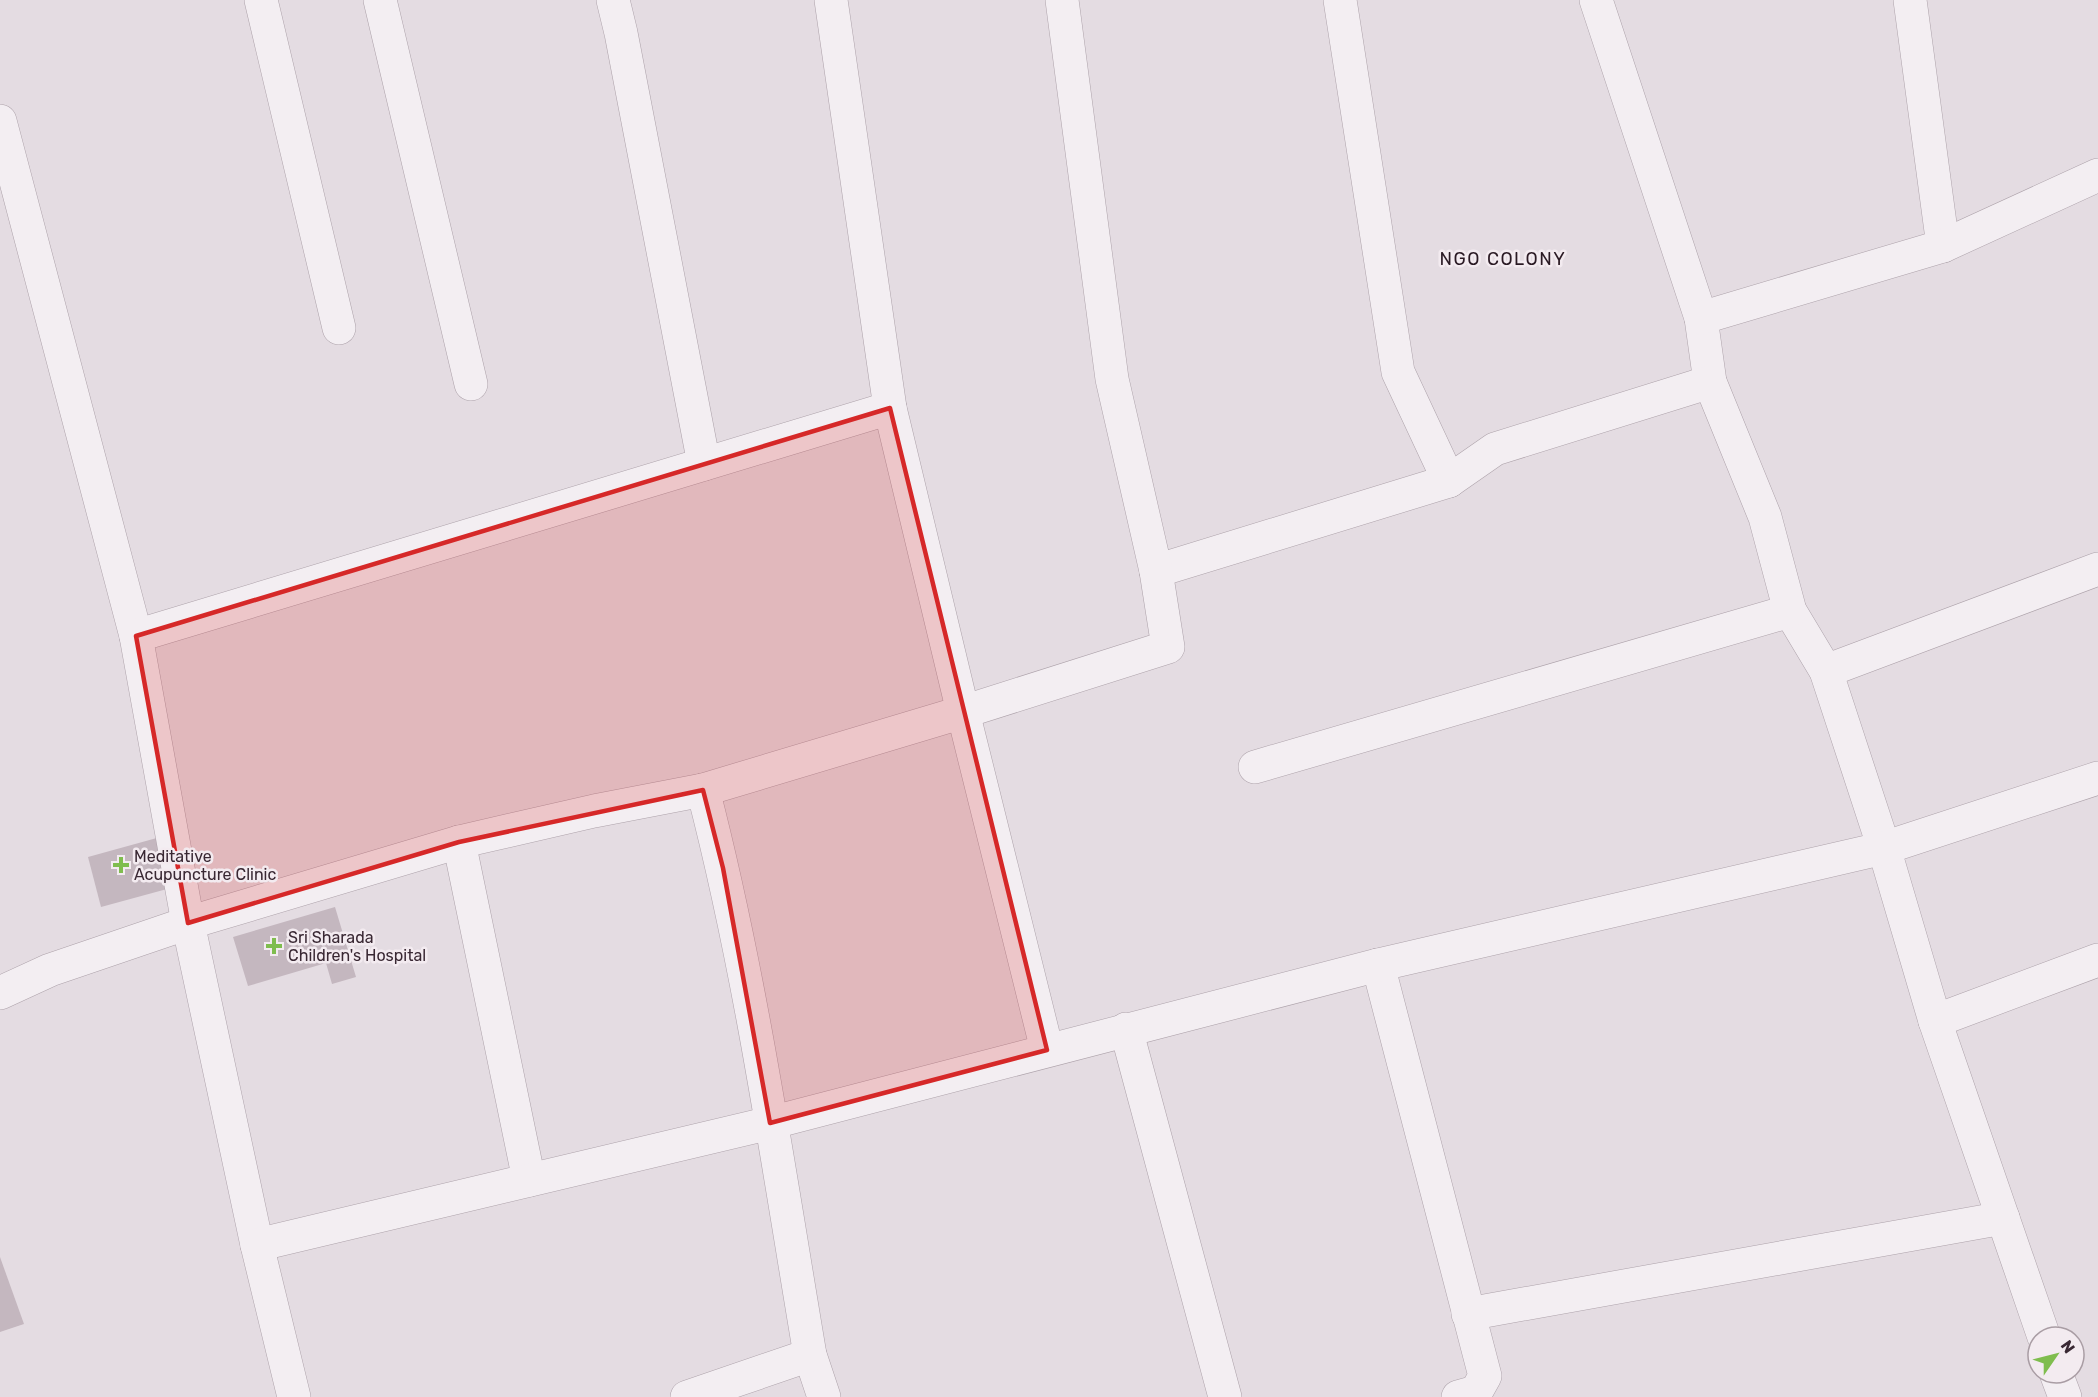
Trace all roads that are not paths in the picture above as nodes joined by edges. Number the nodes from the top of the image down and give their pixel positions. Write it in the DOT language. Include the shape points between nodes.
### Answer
graph roads {
  1 [pos="261,0"];
  2 [pos="380,0"];
  3 [pos="613,0"];
  4 [pos="831,0"];
  5 [pos="1062,0"];
  6 [pos="1340,0"];
  7 [pos="1596,0"];
  8 [pos="1910,0"];
  9 [pos="0,122"];
  10 [pos="2098,175"];
  11 [pos="1943,246"];
  12 [pos="1701,318"];
  13 [pos="339,328"];
  14 [pos="1710,382"];
  15 [pos="471,384"];
  16 [pos="890,408"];
  17 [pos="704,464"];
  18 [pos="1449,481"];
  19 [pos="2098,569"];
  20 [pos="1156,571"];
  21 [pos="1790,611"];
  22 [pos="136,636"];
  23 [pos="1826,671"];
  24 [pos="963,712"];
  25 [pos="1255,767"];
  26 [pos="2098,778"];
  27 [pos="703,790"];
  28 [pos="459,842"];
  29 [pos="1884,848"];
  30 [pos="188,922"];
  31 [pos="2098,960"];
  32 [pos="1378,965"];
  33 [pos="0,993"];
  34 [pos="1935,1021"];
  35 [pos="1126,1029"];
  36 [pos="1047,1050"];
  37 [pos="770,1123"];
  38 [pos="529,1180"];
  39 [pos="2003,1218"];
  40 [pos="257,1245"];
  41 [pos="1468,1314"];
  42 [pos="2040,1325"];
  43 [pos="810,1355"];
  44 [pos="294,1397"];
  45 [pos="687,1397"];
  46 [pos="824,1397"];
  47 [pos="1225,1397"];
  48 [pos="1458,1397"];
  1 -- 13 [label="street"];
  2 -- 15 [label="street"];
  3 -- 17 [label="street"];
  4 -- 16 [label="street"];
  5 -- 20 [label="street" via="1112,379"];
  6 -- 18 [label="street" via="1398,372"];
  7 -- 12 [label="street"];
  8 -- 11 [label="street"];
  9 -- 22 [label="street"];
  10 -- 11 [label="street"];
  11 -- 12 [label="street"];
  12 -- 14 [label="street"];
  14 -- 18 [label="street" via="1495,449"];
  14 -- 21 [label="street" via="1765,517"];
  16 -- 17 [label="street"];
  16 -- 24 [label="street"];
  17 -- 22 [label="street"];
  18 -- 20 [label="street"];
  19 -- 23 [label="street"];
  20 -- 24 [label="street" via="1168,647"];
  21 -- 23 [label="street"];
  21 -- 25 [label="street"];
  22 -- 30 [label="street"];
  23 -- 29 [label="street"];
  24 -- 27 [label="street"];
  24 -- 36 [label="street"];
  26 -- 29 [label="street"];
  27 -- 28 [label="street"];
  27 -- 37 [label="street" via="723,868"];
  28 -- 30 [label="street"];
  28 -- 38 [label="street"];
  29 -- 32 [label="street"];
  29 -- 34 [label="street"];
  30 -- 33 [label="street" via="50,970"];
  30 -- 40 [label="street"];
  31 -- 34 [label="street"];
  32 -- 35 [label="street"];
  32 -- 41 [label="street"];
  34 -- 39 [label="street"];
  35 -- 36 [label="street"];
  35 -- 47 [label="street"];
  36 -- 37 [label="street"];
  37 -- 38 [label="street"];
  37 -- 43 [label="street"];
  38 -- 40 [label="street"];
  39 -- 41 [label="street"];
  39 -- 42 [label="street"];
  40 -- 44 [label="street"];
  41 -- 48 [label="street" via="1485,1376 1476,1392"];
  43 -- 45 [label="street"];
  43 -- 46 [label="street"];
}
